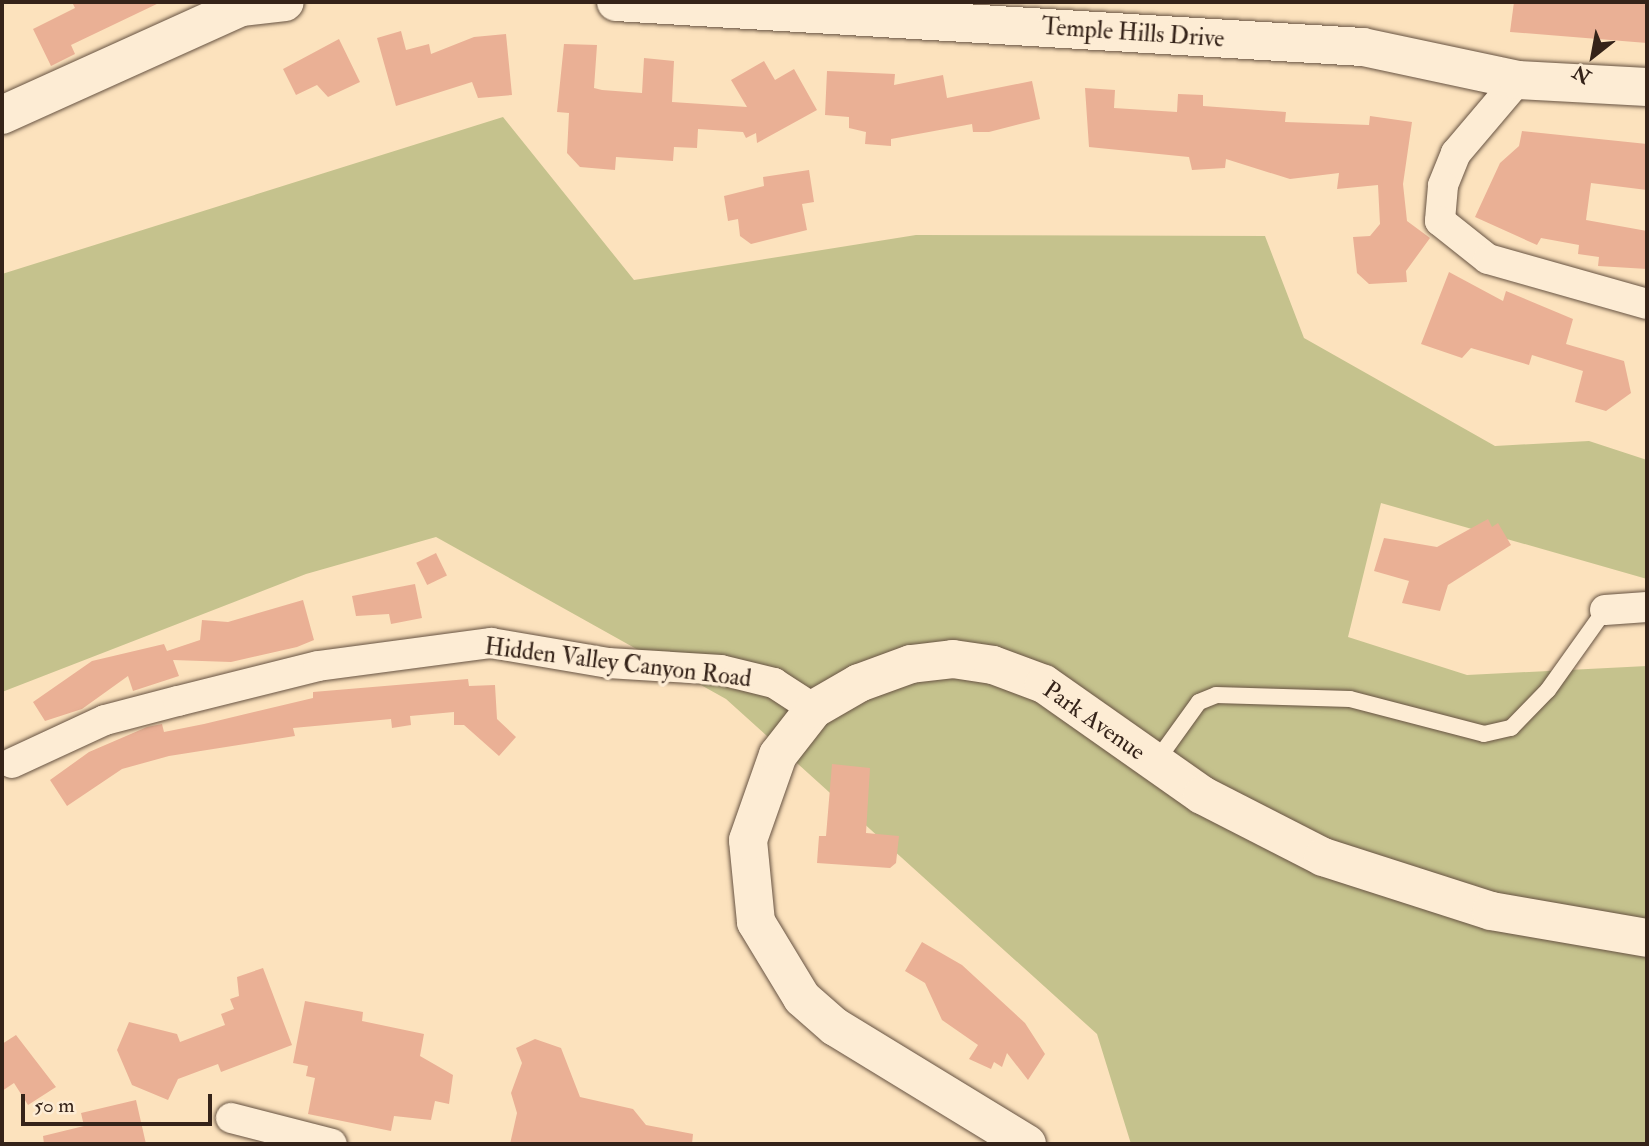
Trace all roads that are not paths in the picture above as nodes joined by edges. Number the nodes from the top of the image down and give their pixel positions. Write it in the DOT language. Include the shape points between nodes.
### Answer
graph roads {
  1 [pos="285,2"];
  2 [pos="616,2"];
  3 [pos="1518,80"];
  4 [pos="1647,88"];
  5 [pos="2,115"];
  6 [pos="1647,304"];
  7 [pos="1647,607"];
  8 [pos="1605,610"];
  9 [pos="814,709"];
  10 [pos="1155,763"];
  11 [pos="12,764"];
  12 [pos="1647,938"];
  13 [pos="231,1118"];
  14 [pos="332,1144"];
  15 [pos="1027,1144"];
  1 -- 5 [label="main road" via="241,7"];
  2 -- 3 [label="main road, Temple Hills Drive" via="1363,47"];
  3 -- 4 [label="main road, Temple Hills Drive"];
  3 -- 6 [label="street" via="1457,153 1443,186 1440,221 1488,259"];
  7 -- 8 [label="street"];
  8 -- 10 [label="lane" via="1548,690 1511,728 1484,734 1350,699 1216,695 1199,702"];
  9 -- 10 [label="main road, Park Avenue" via="859,683 911,664 953,659 993,665 1044,684"];
  9 -- 11 [label="street, Hidden Valley Canyon Road" via="774,683 721,670 608,663 491,643 318,666 178,701 105,720"];
  9 -- 15 [label="main road, Park Avenue" via="779,755 747,840 756,922 802,998 835,1027"];
  10 -- 12 [label="main road, Park Avenue" via="1261,828 1323,856 1491,911"];
  13 -- 14 [label="street"];
}
